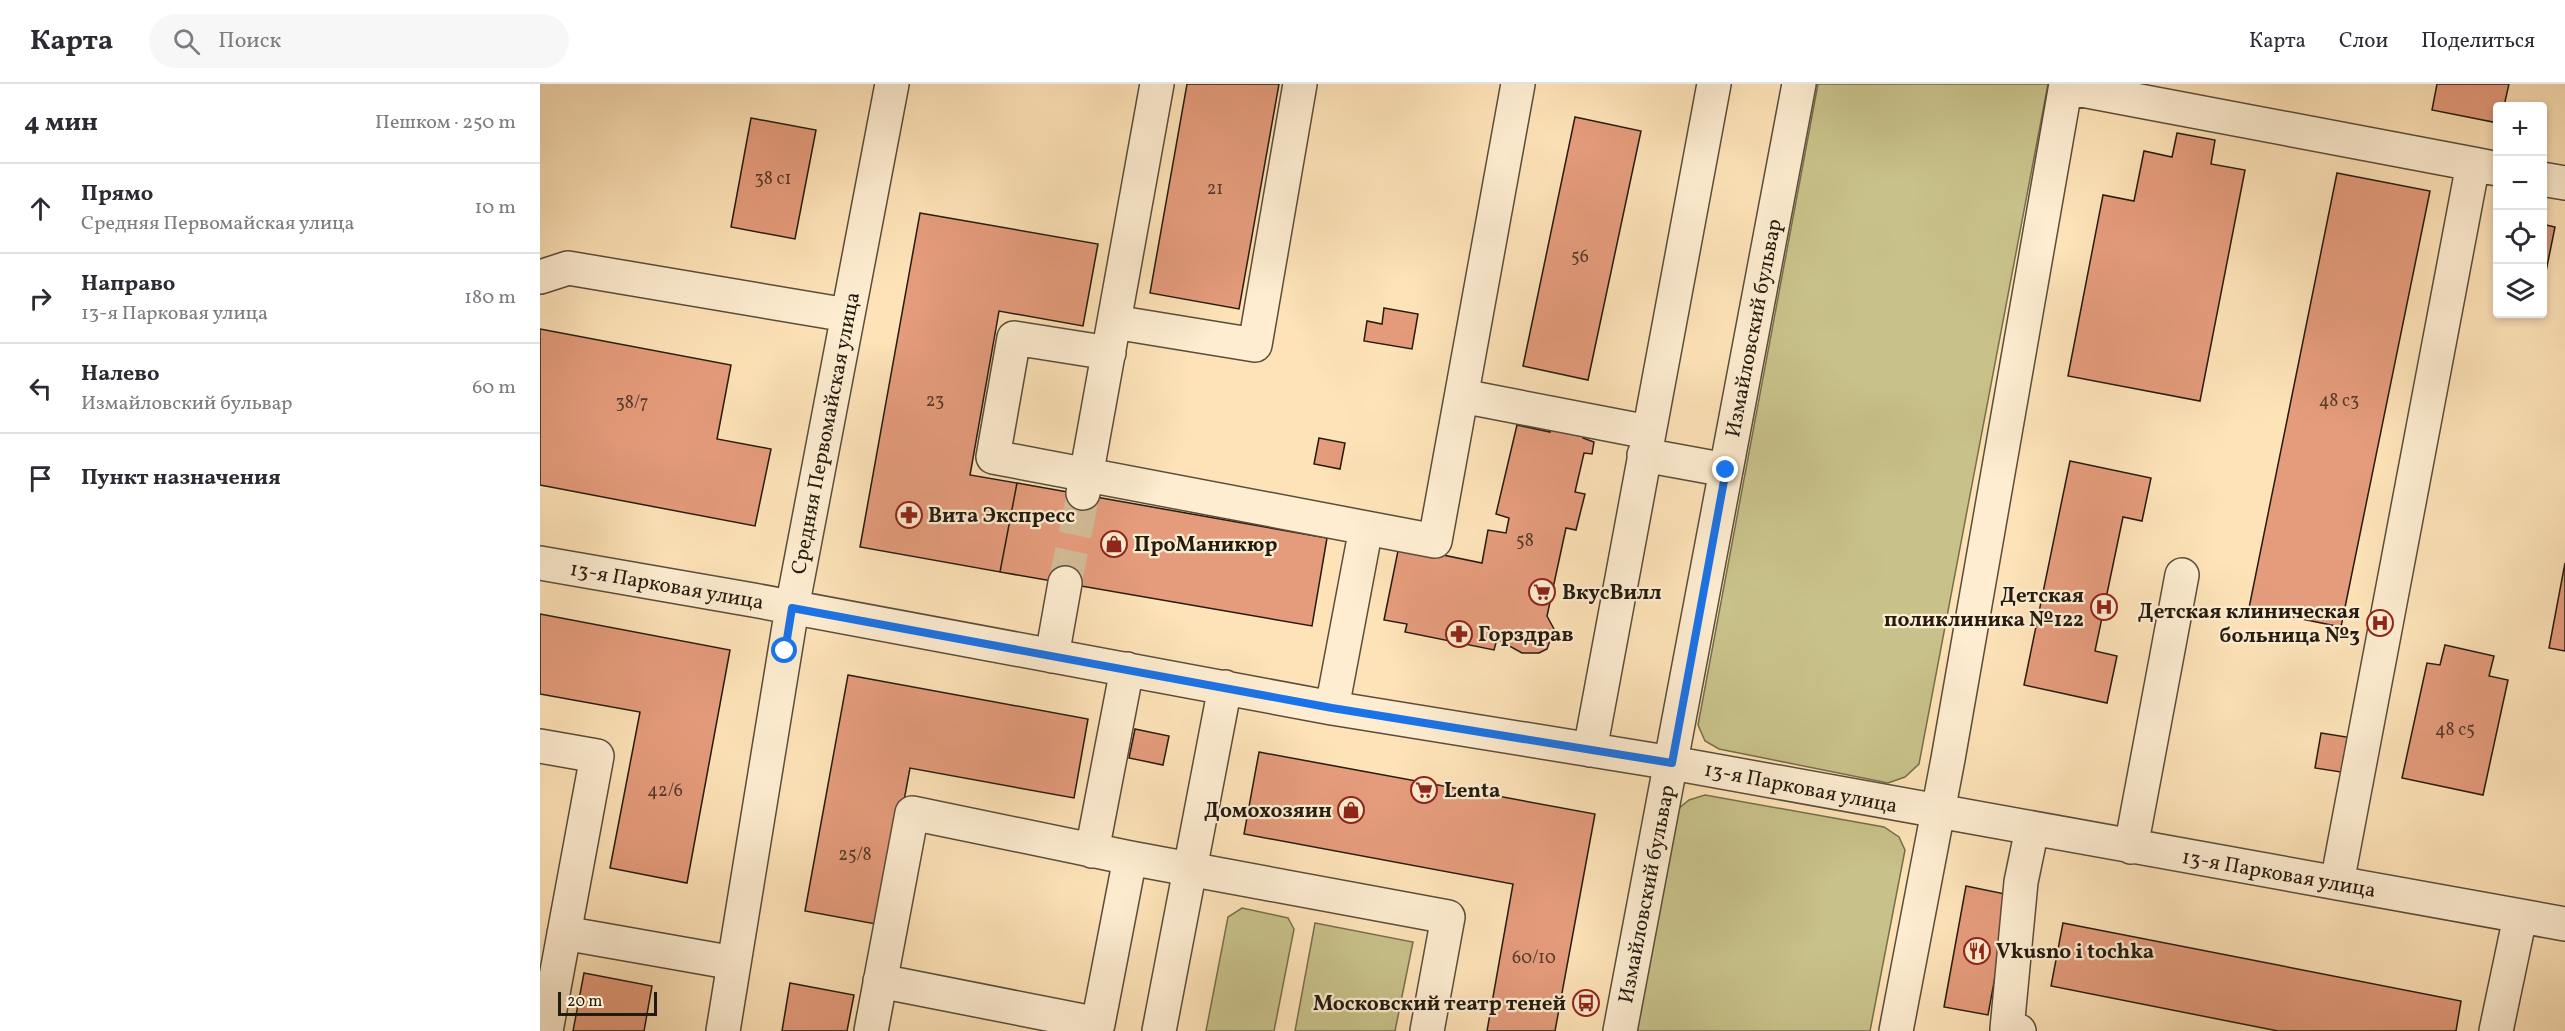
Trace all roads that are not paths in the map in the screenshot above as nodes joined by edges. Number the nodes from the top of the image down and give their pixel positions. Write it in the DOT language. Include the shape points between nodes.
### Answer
graph roads {
  1 [pos="892,84"];
  2 [pos="1157,84"];
  3 [pos="1300,84"];
  4 [pos="1518,84"];
  5 [pos="1712,84"];
  6 [pos="1799,84"];
  7 [pos="2066,85"];
  8 [pos="2485,167"];
  9 [pos="2547,180"];
  10 [pos="2565,183"];
  11 [pos="540,277"];
  12 [pos="847,315"];
  13 [pos="1111,337"];
  14 [pos="1462,396"];
  15 [pos="1646,443"];
  16 [pos="1726,470"];
  17 [pos="1085,484"];
  18 [pos="1366,528"];
  19 [pos="540,563"];
  20 [pos="2182,575"];
  21 [pos="1065,583"];
  22 [pos="792,608"];
  23 [pos="1052,656"];
  24 [pos="1127,669"];
  25 [pos="1225,687"];
  26 [pos="1332,708"];
  27 [pos="540,746"];
  28 [pos="1590,750"];
  29 [pos="1672,763"];
  30 [pos="1938,812"];
  31 [pos="2032,829"];
  32 [pos="2131,846"];
  33 [pos="1092,851"];
  34 [pos="1130,858"];
  35 [pos="1191,870"];
  36 [pos="2337,883"];
  37 [pos="2520,917"];
  38 [pos="2565,924"];
  39 [pos="564,933"];
  40 [pos="734,963"];
  41 [pos="880,981"];
  42 [pos="2010,1030"];
  43 [pos="546,1031"];
  44 [pos="723,1031"];
  45 [pos="871,1031"];
  46 [pos="1159,1031"];
  47 [pos="1427,1031"];
  48 [pos="1620,1031"];
  49 [pos="1896,1031"];
  50 [pos="2496,1031"];
  1 -- 12 [label="street, Средняя Первомайская улица"];
  2 -- 13 [label="street"];
  3 -- 13 [label="street" via="1255,345"];
  4 -- 14 [label="street"];
  5 -- 15 [label="street"];
  6 -- 16 [label="street, Измайловский бульвар"];
  7 -- 8 [label="street"];
  7 -- 30 [label="street"];
  8 -- 36 [label="street"];
  9 -- 10 [label="street"];
  11 -- 12 [label="street" via="568,268"];
  12 -- 22 [label="street, Средняя Первомайская улица"];
  13 -- 17 [label="street"];
  13 -- 17 [label="street" via="1014,338 1012,349 993,457"];
  14 -- 15 [label="street"];
  14 -- 18 [label="street" via="1435,541"];
  15 -- 16 [label="street"];
  15 -- 28 [label="street"];
  16 -- 29 [label="street, Измайловский бульвар"];
  17 -- 18 [label="street"];
  18 -- 26 [label="street"];
  19 -- 22 [label="street, 13-я Парковая улица"];
  20 -- 32 [label="street"];
  21 -- 23 [label="street"];
  22 -- 23 [label="street, 13-я Парковая улица"];
  22 -- 40 [label="street, Средняя Первомайская улица"];
  23 -- 24 [label="street, 13-я Парковая улица"];
  24 -- 25 [label="street, 13-я Парковая улица"];
  24 -- 33 [label="street"];
  25 -- 26 [label="street, 13-я Парковая улица"];
  25 -- 35 [label="street"];
  26 -- 28 [label="street, 13-я Парковая улица"];
  27 -- 39 [label="street" via="597,756"];
  28 -- 29 [label="street, 13-я Парковая улица"];
  29 -- 30 [label="street, 13-я Парковая улица"];
  29 -- 48 [label="street, Измайловский бульвар"];
  30 -- 31 [label="street, 13-я Парковая улица"];
  30 -- 49 [label="street"];
  31 -- 32 [label="street, 13-я Парковая улица"];
  31 -- 42 [label="street" via="2021,882"];
  32 -- 36 [label="street, 13-я Парковая улица"];
  33 -- 34 [label="street"];
  33 -- 41 [label="street" via="912,813"];
  34 -- 35 [label="street"];
  34 -- 41 [label="street" via="1098,1024"];
  35 -- 46 [label="street"];
  35 -- 47 [label="street" via="1448,917"];
  36 -- 37 [label="street, 13-я Парковая улица"];
  37 -- 38 [label="street, 13-я Парковая улица"];
  37 -- 50 [label="street"];
  39 -- 40 [label="street"];
  39 -- 43 [label="street"];
  40 -- 44 [label="street, Средняя Первомайская улица"];
  41 -- 45 [label="street"];
}
